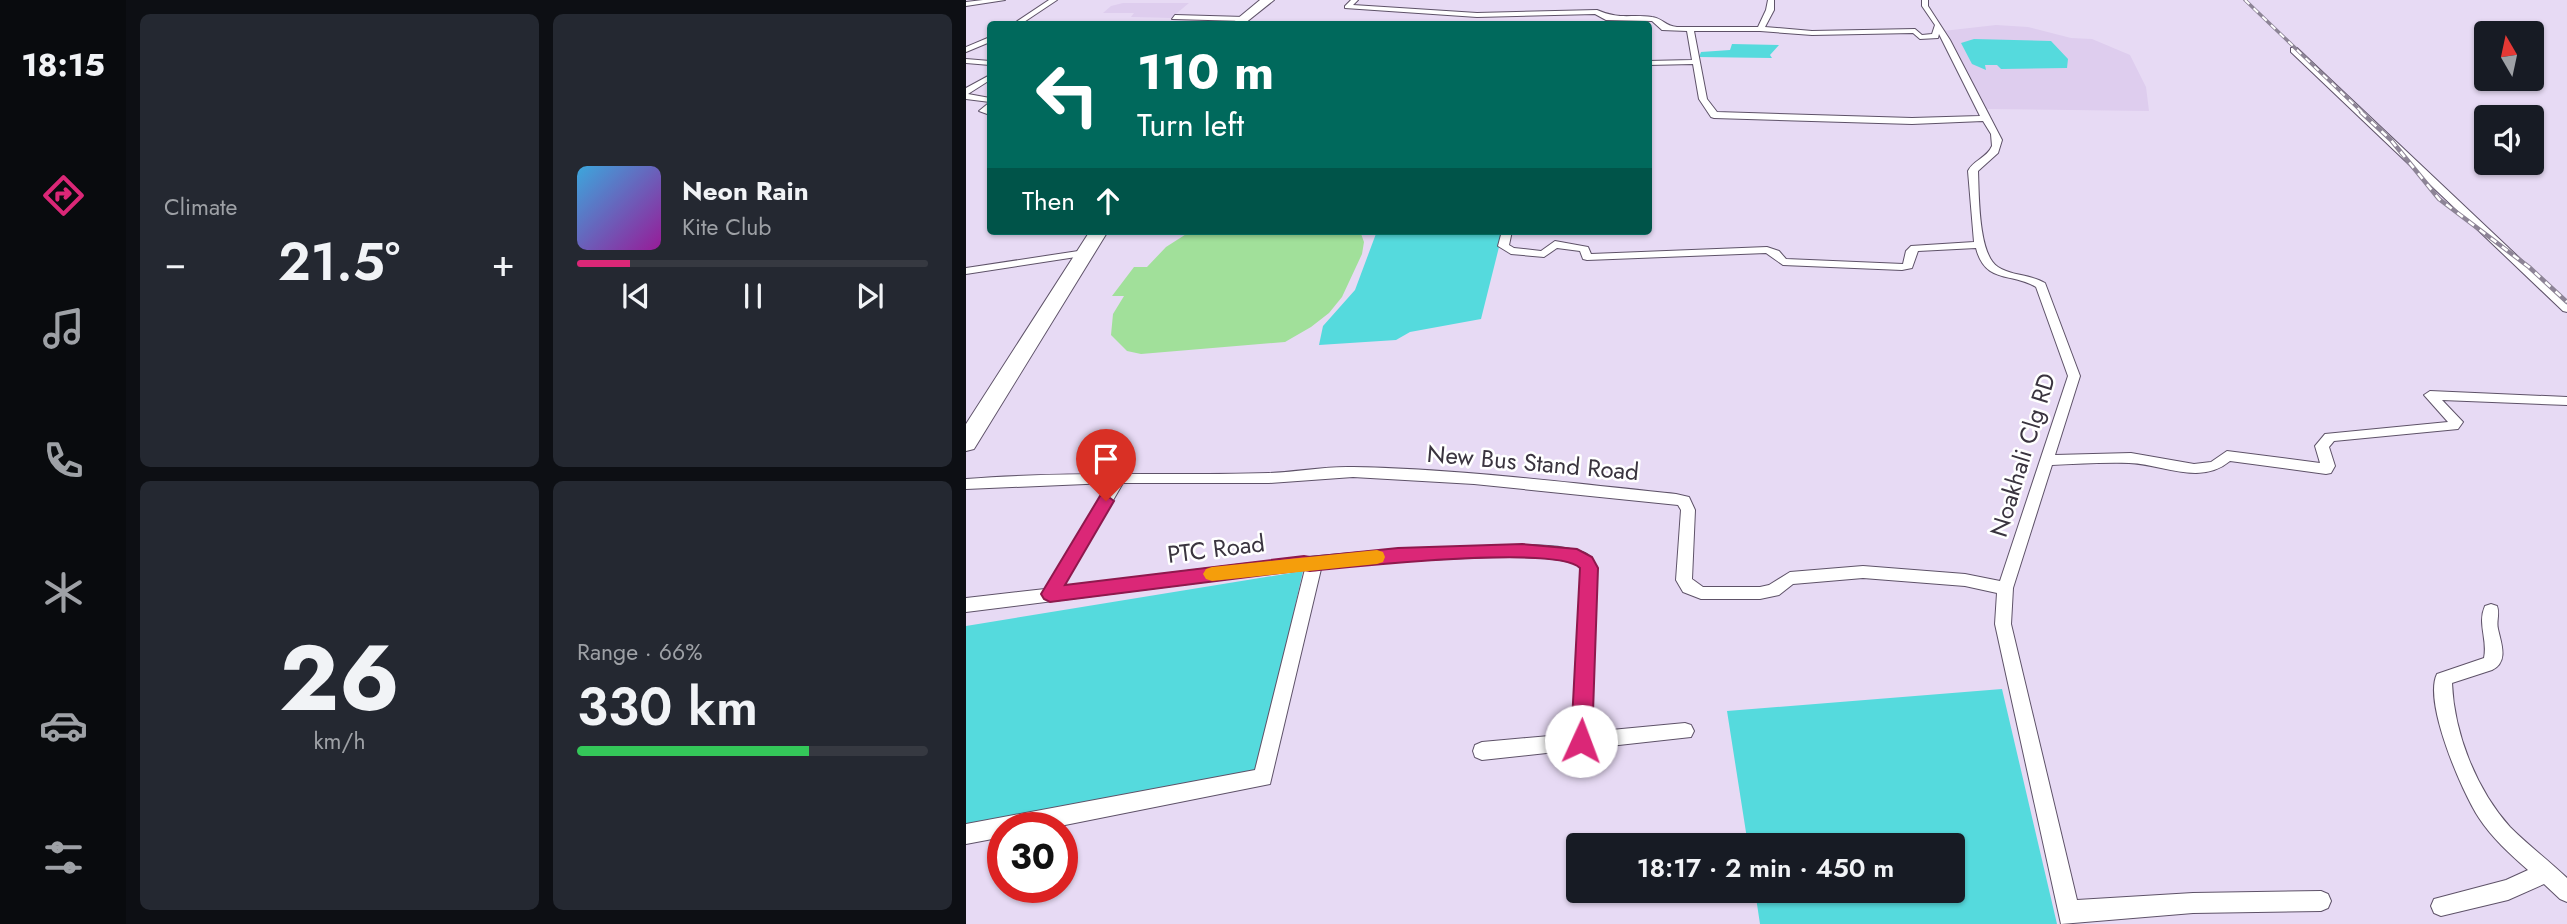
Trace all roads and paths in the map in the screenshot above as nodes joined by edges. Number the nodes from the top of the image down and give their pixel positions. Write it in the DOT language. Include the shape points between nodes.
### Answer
graph roads {
  1 [pos="1002,0"];
  2 [pos="1054,0"];
  3 [pos="1268,0"];
  4 [pos="1355,0"];
  5 [pos="1771,0"];
  6 [pos="1925,0"];
  7 [pos="966,4"];
  8 [pos="1477,15"];
  9 [pos="1175,16"];
  10 [pos="1022,21"];
  11 [pos="1229,21"];
  12 [pos="1241,21"];
  13 [pos="1476,21"];
  14 [pos="1938,26"];
  15 [pos="1760,29"];
  16 [pos="1690,30"];
  17 [pos="987,40"];
  18 [pos="966,50"];
  19 [pos="2294,50"];
  20 [pos="1652,54"];
  21 [pos="1697,57"];
  22 [pos="966,61"];
  23 [pos="987,63"];
  24 [pos="1652,63"];
  25 [pos="987,79"];
  26 [pos="966,94"];
  27 [pos="987,101"];
  28 [pos="1986,118"];
  29 [pos="1096,235"];
  30 [pos="1506,235"];
  31 [pos="1979,245"];
  32 [pos="1085,253"];
  33 [pos="966,271"];
  34 [pos="2567,309"];
  35 [pos="2567,401"];
  36 [pos="966,443"];
  37 [pos="2049,460"];
  38 [pos="1119,478"];
  39 [pos="966,484"];
  40 [pos="1310,564"];
  41 [pos="2005,588"];
  42 [pos="1050,594"];
  43 [pos="966,605"];
  44 [pos="2491,611"];
  45 [pos="1685,732"];
  46 [pos="1581,741"];
  47 [pos="1482,751"];
  48 [pos="966,834"];
  49 [pos="2546,872"];
  50 [pos="2567,892"];
  51 [pos="2321,901"];
  52 [pos="2441,906"];
  53 [pos="2070,918"];
  1 -- 7 [label="street"];
  2 -- 10 [label="street"];
  3 -- 12 [label="highway"];
  4 -- 8 [label="street" via="1347,8"];
  5 -- 15 [label="street"];
  6 -- 14 [label="street"];
  8 -- 13 [label="street"];
  8 -- 16 [label="street" via="1597,12 1606,18 1654,19 1665,28"];
  9 -- 11 [label="street"];
  14 -- 15 [label="street" via="1935,36 1920,37 1916,31"];
  14 -- 28 [label="street"];
  15 -- 16 [label="street"];
  16 -- 21 [label="street"];
  17 -- 18 [label="street"];
  19 -- 34 [label="street"];
  20 -- 21 [label="street"];
  21 -- 24 [label="street"];
  21 -- 28 [label="street" via="1703,99 1714,115 1912,121"];
  22 -- 23 [label="street"];
  25 -- 26 [label="street"];
  26 -- 27 [label="street"];
  28 -- 31 [label="street" via="1999,145 1973,171"];
  29 -- 32 [label="highway"];
  30 -- 31 [label="street" via="1506,249 1544,254 1555,244 1584,249 1587,257 1771,251 1791,264 1902,267 1908,266 1915,248"];
  31 -- 37 [label="street, Noakhali Clg RD" via="1992,270 2041,285 2074,376"];
  32 -- 33 [label="street"];
  32 -- 36 [label="highway"];
  35 -- 37 [label="street" via="2430,394 2456,422 2453,426 2330,437 2322,446 2326,469 2227,456 2215,466 2194,468 2131,458"];
  37 -- 41 [label="street, Noakhali Clg RD"];
  38 -- 39 [label="street, New Bus Stand Road"];
  38 -- 41 [label="street, New Bus Stand Road" via="1273,478 1318,471 1352,472 1676,499 1684,501 1688,510 1684,580 1701,593 1759,593 1790,578 1863,572"];
  38 -- 42 [label="street"];
  40 -- 42 [label="street, PTC Road"];
  40 -- 46 [label="street, PTC Road" via="1398,555 1522,551 1577,556 1586,561"];
  40 -- 48 [label="street" via="1313,569 1263,778"];
  41 -- 53 [label="street, Noakhali Clg RD" via="2003,624"];
  42 -- 43 [label="street, PTC Road"];
  44 -- 49 [label="street" via="2492,662 2443,679 2443,692 2453,733 2482,806 2497,827"];
  45 -- 46 [label="street"];
  46 -- 47 [label="street"];
  49 -- 50 [label="street"];
  49 -- 52 [label="street" via="2508,890"];
  51 -- 53 [label="street" via="2193,903"];
}
